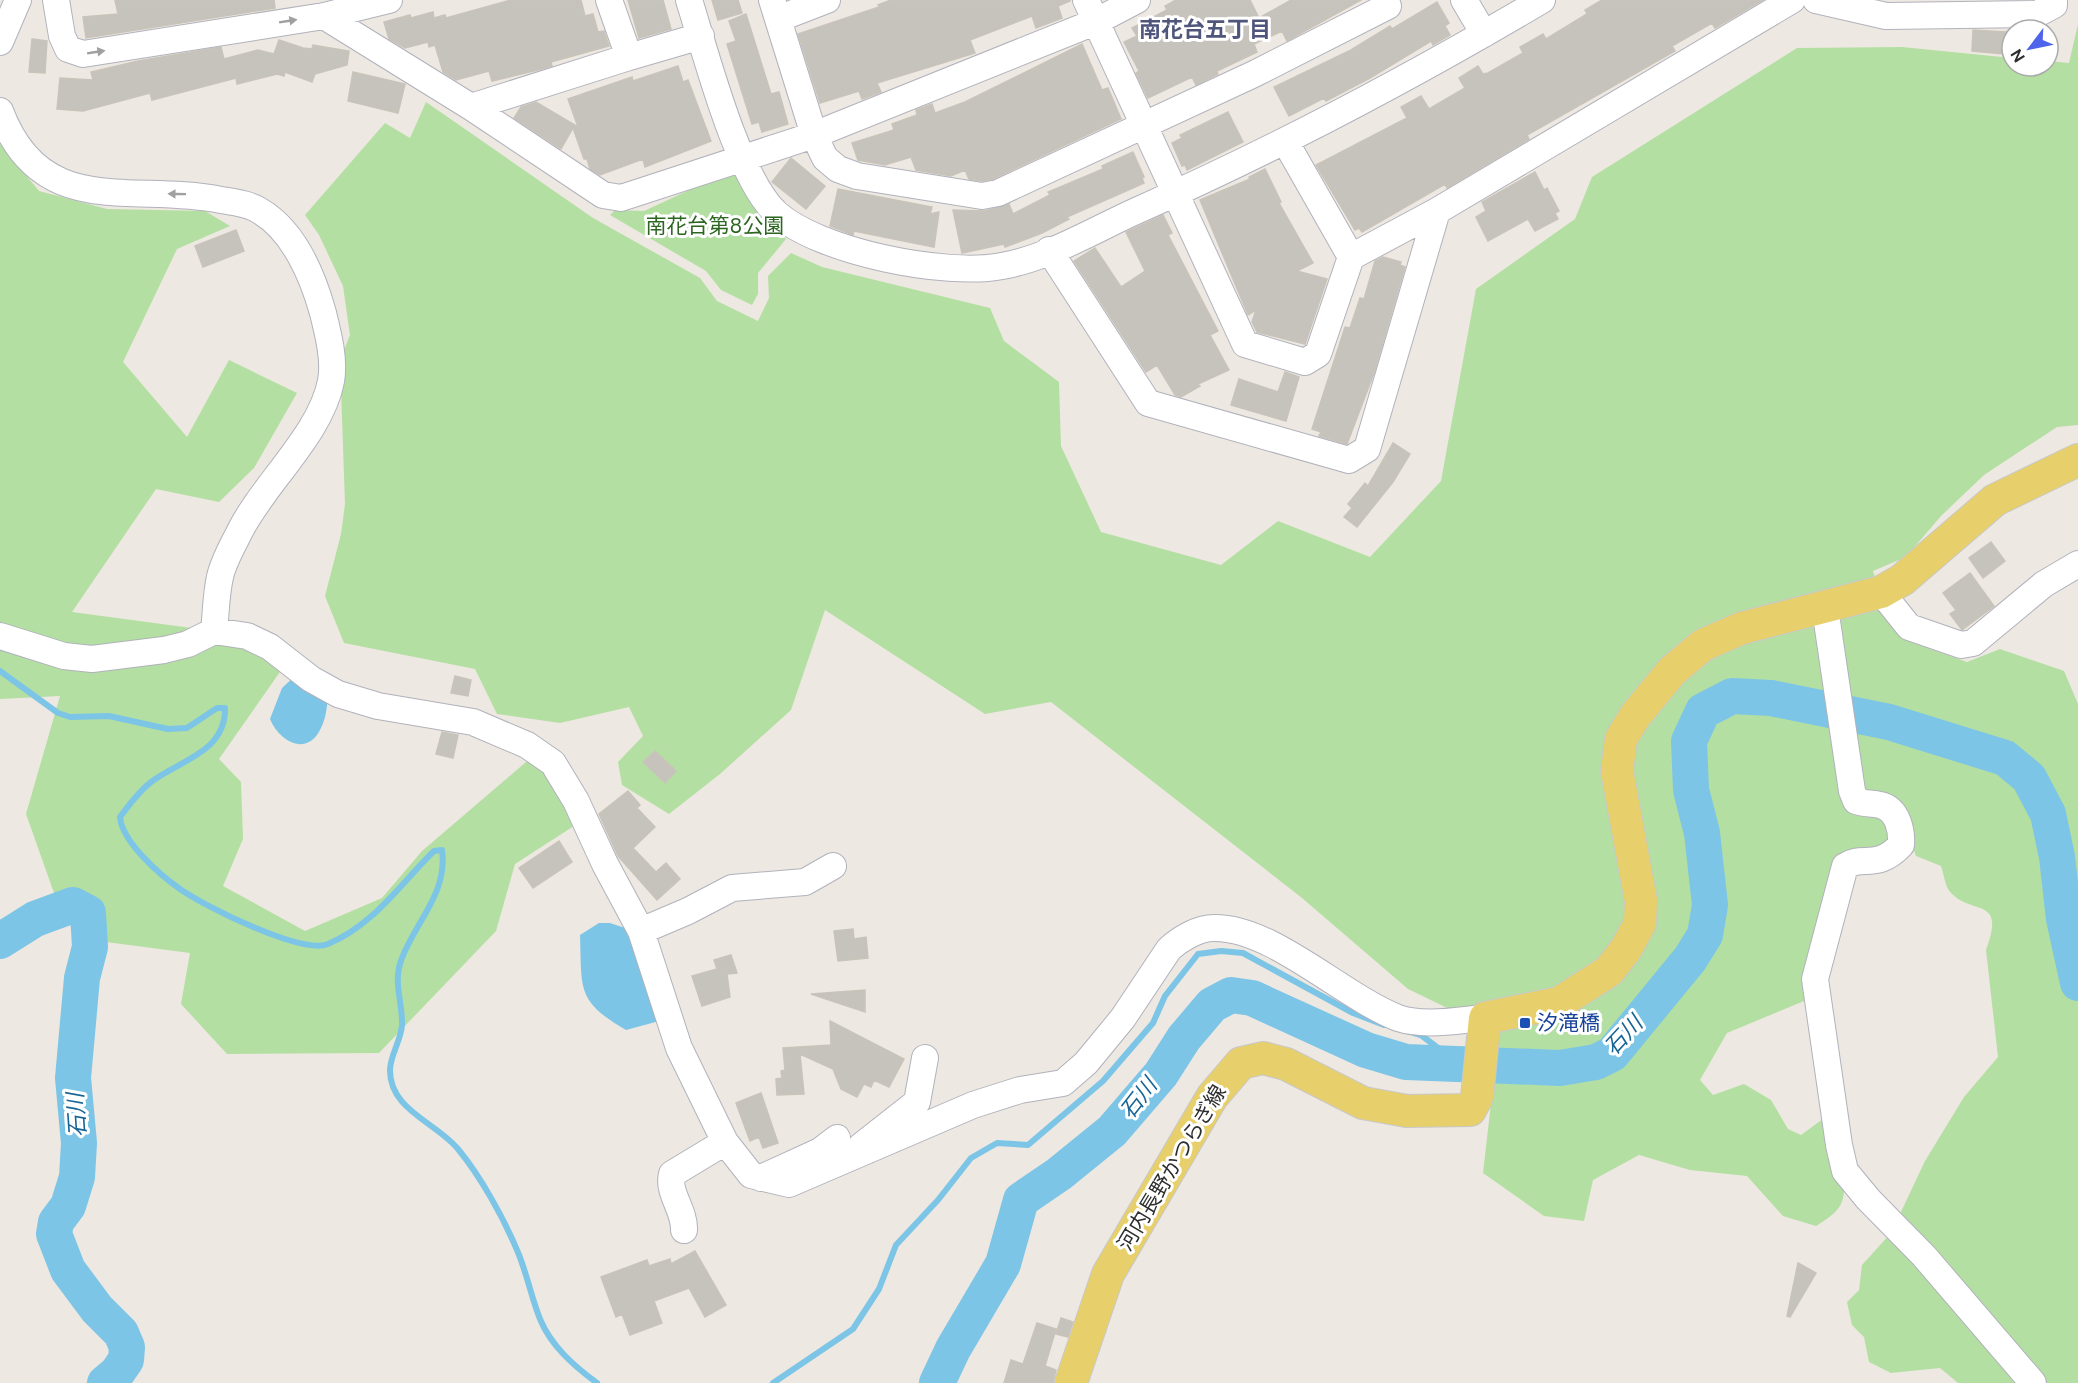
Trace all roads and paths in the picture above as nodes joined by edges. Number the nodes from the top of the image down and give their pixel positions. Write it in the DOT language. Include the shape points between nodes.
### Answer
graph roads {
  1 [pos="18,0"];
  2 [pos="56,0"];
  3 [pos="389,0"];
  4 [pos="609,0"];
  5 [pos="689,0"];
  6 [pos="827,0"];
  7 [pos="1137,0"];
  8 [pos="1464,0"];
  9 [pos="1542,0"];
  10 [pos="1792,0"];
  11 [pos="1816,0"];
  12 [pos="2054,0"];
  13 [pos="1390,2"];
  14 [pos="1886,8"];
  15 [pos="775,10"];
  16 [pos="1090,11"];
  17 [pos="324,16"];
  18 [pos="1484,34"];
  19 [pos="701,36"];
  20 [pos="0,42"];
  21 [pos="629,57"];
  22 [pos="471,107"];
  23 [pos="0,111"];
  24 [pos="1144,127"];
  25 [pos="814,135"];
  26 [pos="1285,141"];
  27 [pos="742,159"];
  28 [pos="1175,194"];
  29 [pos="1437,211"];
  30 [pos="1049,250"];
  31 [pos="1351,257"];
  32 [pos="2078,460"];
  33 [pos="2078,564"];
  34 [pos="1881,592"];
  35 [pos="1826,616"];
  36 [pos="214,631"];
  37 [pos="0,636"];
  38 [pos="833,866"];
  39 [pos="641,931"];
  40 [pos="1485,1022"];
  41 [pos="926,1058"];
  42 [pos="725,1142"];
  43 [pos="843,1149"];
  44 [pos="684,1230"];
  45 [pos="1071,1383"];
  46 [pos="2033,1383"];
  1 -- 20 [label="street"];
  2 -- 17 [label="street, one-way" via="68,49 83,54"];
  3 -- 17 [label="street"];
  4 -- 21 [label="street"];
  5 -- 19 [label="street"];
  6 -- 15 [label="street"];
  7 -- 16 [label="street"];
  8 -- 18 [label="street"];
  9 -- 18 [label="street"];
  10 -- 29 [label="street"];
  11 -- 14 [label="street"];
  12 -- 14 [label="street" via="2054,5 2037,14"];
  13 -- 24 [label="street"];
  15 -- 25 [label="street"];
  16 -- 24 [label="street"];
  16 -- 25 [label="street"];
  17 -- 22 [label="street"];
  18 -- 26 [label="street" via="1385,91"];
  19 -- 21 [label="street"];
  19 -- 27 [label="street"];
  21 -- 22 [label="street"];
  22 -- 27 [label="street" via="603,195 621,198 641,193"];
  36 -- 23 [label="street, one-way" via="220,576 241,529 323,405 332,366 323,313 297,250 260,210 193,194 110,193 71,188 36,168 16,142"];
  24 -- 25 [label="street" via="998,193 982,196 857,176 838,169 825,158"];
  24 -- 28 [label="street"];
  25 -- 27 [label="street"];
  26 -- 28 [label="street"];
  26 -- 31 [label="street"];
  27 -- 30 [label="street" via="776,212 802,231 827,242 950,269 1004,266"];
  28 -- 30 [label="street"];
  28 -- 31 [label="street" via="1245,344 1305,362 1318,354"];
  29 -- 30 [label="street" via="1367,449 1348,459 1148,403"];
  29 -- 31 [label="street"];
  32 -- 34 [label="main road" via="1995,500 1902,580"];
  33 -- 34 [label="street" via="2044,584 1973,643 1960,645 1909,627"];
  34 -- 35 [label="main road"];
  35 -- 40 [label="main road" via="1742,628 1703,645 1672,671 1621,739 1617,771 1641,901 1640,923 1609,971 1584,990 1559,1004"];
  35 -- 46 [label="street" via="1852,791 1862,804 1883,806 1902,831 1901,845 1891,856 1845,866 1815,979 1845,1171"];
  36 -- 37 [label="street" via="164,650 92,659 64,656"];
  36 -- 39 [label="street" via="247,636 270,647 311,679 338,694 378,706 474,722 527,745 553,763"];
  38 -- 39 [label="street" via="805,882 732,888"];
  39 -- 42 [label="street" via="679,1048"];
  40 -- 43 [label="street" via="1433,1023 1400,1018 1365,1002 1275,947 1245,934 1213,928 1177,941 1123,1018 1086,1063 1062,1083 1000,1095"];
  40 -- 45 [label="main road, 河内長野かつらぎ線" via="1477,1097 1470,1110 1407,1111 1363,1103 1286,1064 1263,1058 1241,1064 1227,1076 1108,1274"];
  41 -- 43 [label="street" via="916,1102 867,1139"];
  42 -- 43 [label="street" via="751,1174 789,1184"];
  42 -- 44 [label="street" via="672,1174 671,1185 685,1220"];
}
